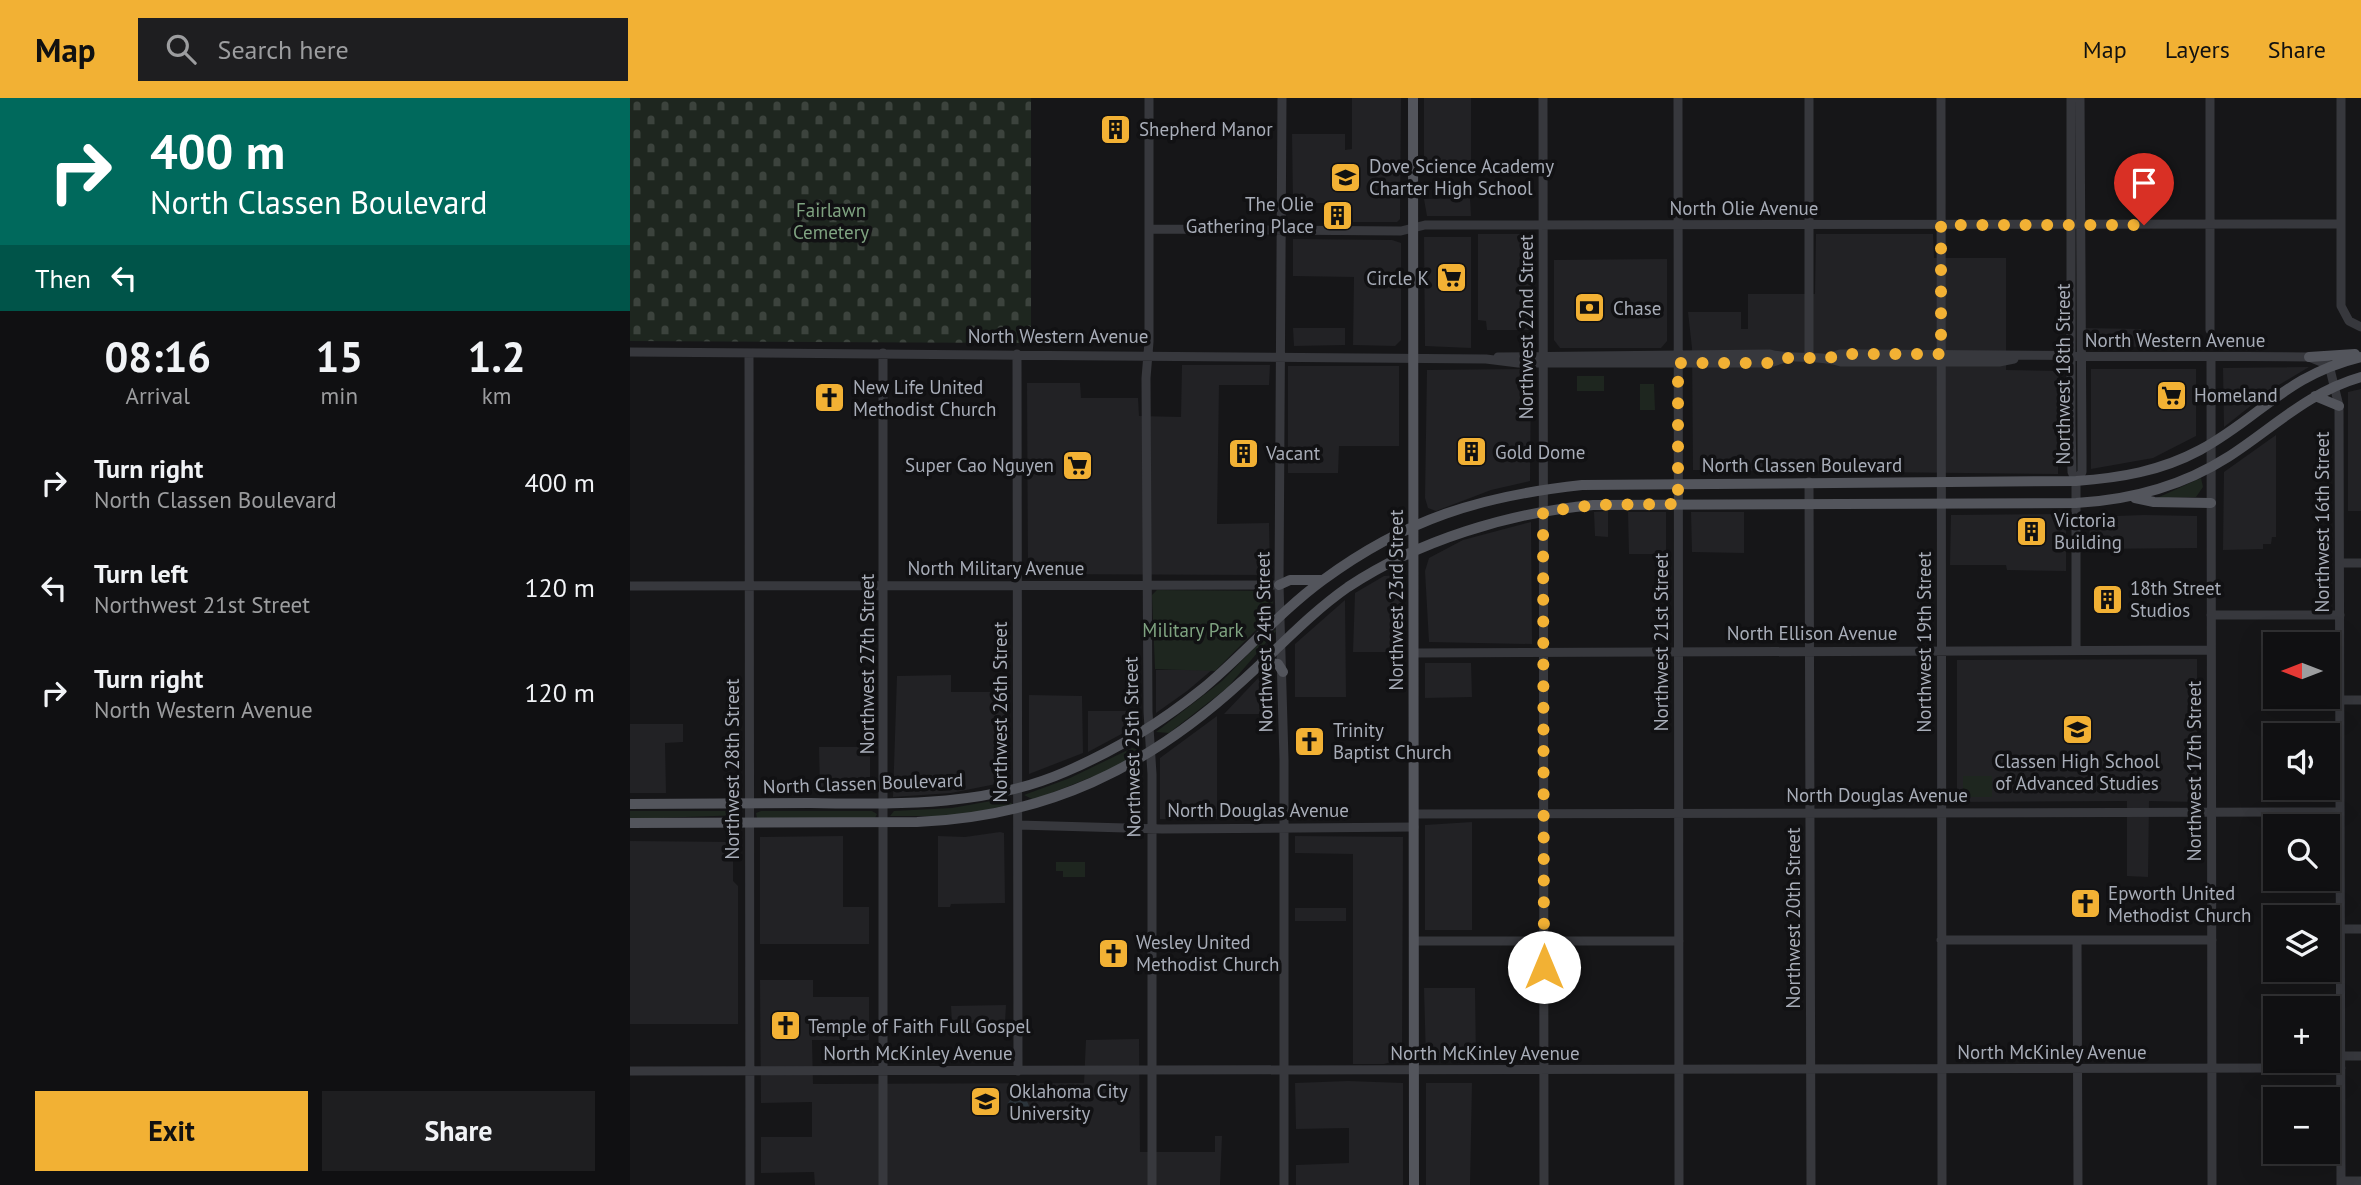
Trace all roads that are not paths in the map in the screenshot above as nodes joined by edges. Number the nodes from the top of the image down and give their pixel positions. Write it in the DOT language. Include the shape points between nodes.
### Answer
graph roads {
  1 [pos="1149,98"];
  2 [pos="1282,98"];
  3 [pos="1413,98"];
  4 [pos="1543,98"];
  5 [pos="1678,98"];
  6 [pos="1809,98"];
  7 [pos="1941,98"];
  8 [pos="2071,98"];
  9 [pos="2080,98"];
  10 [pos="2210,98"];
  11 [pos="2340,98"];
  12 [pos="2340,224"];
  13 [pos="1543,225"];
  14 [pos="1678,225"];
  15 [pos="1809,225"];
  16 [pos="1941,225"];
  17 [pos="2075,225"];
  18 [pos="2210,225"];
  19 [pos="1413,228"];
  20 [pos="1149,229"];
  21 [pos="1282,230"];
  22 [pos="2361,327"];
  23 [pos="2210,330"];
  24 [pos="630,352"];
  25 [pos="748,353"];
  26 [pos="883,353"];
  27 [pos="1017,354"];
  28 [pos="1148,354"];
  29 [pos="1281,355"];
  30 [pos="2361,356"];
  31 [pos="2076,357"];
  32 [pos="2211,357"];
  33 [pos="2309,357"];
  34 [pos="1414,358"];
  35 [pos="1544,358"];
  36 [pos="1678,358"];
  37 [pos="1809,358"];
  38 [pos="1941,358"];
  39 [pos="2329,365"];
  40 [pos="2361,377"];
  41 [pos="2336,386"];
  42 [pos="2315,396"];
  43 [pos="2339,406"];
  44 [pos="2070,409"];
  45 [pos="2082,409"];
  46 [pos="2211,444"];
  47 [pos="2211,468"];
  48 [pos="1941,481"];
  49 [pos="2076,481"];
  50 [pos="1809,482"];
  51 [pos="1678,483"];
  52 [pos="1544,489"];
  53 [pos="2132,497"];
  54 [pos="2076,503"];
  55 [pos="2211,503"];
  56 [pos="1678,504"];
  57 [pos="1809,504"];
  58 [pos="1941,504"];
  59 [pos="1543,512"];
  60 [pos="1413,526"];
  61 [pos="1414,552"];
  62 [pos="2340,563"];
  63 [pos="2361,563"];
  64 [pos="1322,580"];
  65 [pos="885,585"];
  66 [pos="1017,585"];
  67 [pos="1147,585"];
  68 [pos="1279,585"];
  69 [pos="630,586"];
  70 [pos="748,586"];
  71 [pos="1281,614"];
  72 [pos="2211,615"];
  73 [pos="2340,615"];
  74 [pos="2340,632"];
  75 [pos="1283,642"];
  76 [pos="1941,650"];
  77 [pos="2076,650"];
  78 [pos="2211,650"];
  79 [pos="1809,651"];
  80 [pos="1544,652"];
  81 [pos="1678,652"];
  82 [pos="1414,653"];
  83 [pos="1262,662"];
  84 [pos="1283,672"];
  85 [pos="2340,700"];
  86 [pos="2361,700"];
  87 [pos="2340,709"];
  88 [pos="1149,728"];
  89 [pos="1150,752"];
  90 [pos="1018,788"];
  91 [pos="749,803"];
  92 [pos="630,804"];
  93 [pos="885,804"];
  94 [pos="1018,810"];
  95 [pos="2211,812"];
  96 [pos="2340,812"];
  97 [pos="1679,813"];
  98 [pos="1810,813"];
  99 [pos="1941,813"];
  100 [pos="1414,814"];
  101 [pos="1544,814"];
  102 [pos="884,822"];
  103 [pos="630,823"];
  104 [pos="749,823"];
  105 [pos="1018,825"];
  106 [pos="1151,827"];
  107 [pos="1414,827"];
  108 [pos="1284,828"];
  109 [pos="2340,905"];
  110 [pos="2340,929"];
  111 [pos="2361,929"];
  112 [pos="1941,940"];
  113 [pos="2077,940"];
  114 [pos="2212,940"];
  115 [pos="1679,941"];
  116 [pos="1414,942"];
  117 [pos="1544,942"];
  118 [pos="2341,1056"];
  119 [pos="2361,1056"];
  120 [pos="2341,1068"];
  121 [pos="2212,1069"];
  122 [pos="1152,1070"];
  123 [pos="1414,1070"];
  124 [pos="1679,1070"];
  125 [pos="1811,1070"];
  126 [pos="1942,1070"];
  127 [pos="2077,1070"];
  128 [pos="630,1071"];
  129 [pos="750,1071"];
  130 [pos="884,1071"];
  131 [pos="1018,1071"];
  132 [pos="1284,1071"];
  133 [pos="1544,1071"];
  134 [pos="2361,1181"];
  135 [pos="2341,1183"];
  136 [pos="750,1185"];
  137 [pos="883,1185"];
  138 [pos="1152,1185"];
  139 [pos="1284,1185"];
  140 [pos="1414,1185"];
  141 [pos="1544,1185"];
  142 [pos="1679,1185"];
  143 [pos="1811,1185"];
  144 [pos="1942,1185"];
  145 [pos="2078,1185"];
  146 [pos="2212,1185"];
  1 -- 20 [label="street, Northwest 25th Street"];
  2 -- 21 [label="street, Northwest 24th Street"];
  3 -- 19 [label="main road, Northwest 23rd Street"];
  4 -- 13 [label="street, Northwest 22nd Street"];
  5 -- 14 [label="street, Northwest 21st Street"];
  6 -- 15 [label="street"];
  7 -- 16 [label="street, Northwest 19th Street"];
  8 -- 17 [label="street, Northwest 18th Street"];
  9 -- 17 [label="street, Northwest 18th Street"];
  10 -- 18 [label="street"];
  11 -- 12 [label="street"];
  12 -- 18 [label="street, North Olie Avenue"];
  12 -- 22 [label="street" via="2344,314"];
  13 -- 14 [label="street, North Olie Avenue"];
  13 -- 19 [label="street, North Olie Avenue"];
  13 -- 35 [label="street, Northwest 22nd Street"];
  14 -- 15 [label="street, North Olie Avenue"];
  14 -- 36 [label="street, Northwest 21st Street"];
  15 -- 16 [label="street, North Olie Avenue"];
  15 -- 37 [label="street"];
  16 -- 17 [label="street, North Olie Avenue"];
  16 -- 38 [label="street, Northwest 19th Street"];
  17 -- 18 [label="street, North Olie Avenue"];
  17 -- 31 [label="street, Northwest 18th Street"];
  18 -- 23 [label="street"];
  19 -- 21 [label="street, North Olie Avenue"];
  19 -- 34 [label="main road, Northwest 23rd Street"];
  20 -- 21 [label="street, North Olie Avenue"];
  20 -- 28 [label="street, Northwest 25th Street"];
  21 -- 29 [label="street, Northwest 24th Street"];
  24 -- 25 [label="street, North Western Avenue"];
  25 -- 26 [label="street, North Western Avenue"];
  25 -- 70 [label="street, Northwest 28th Street"];
  26 -- 27 [label="street, North Western Avenue"];
  26 -- 65 [label="street, Northwest 27th Street"];
  27 -- 28 [label="street, North Western Avenue"];
  27 -- 66 [label="street, Northwest 26th Street"];
  28 -- 29 [label="street, North Western Avenue"];
  28 -- 67 [label="street, Northwest 25th Street"];
  29 -- 34 [label="street, North Western Avenue"];
  29 -- 68 [label="street, Northwest 24th Street"];
  30 -- 33 [label="main road"];
  30 -- 39 [label="main road, North Classen Boulevard"];
  31 -- 32 [label="street, North Western Avenue"];
  31 -- 38 [label="street, North Western Avenue" via="2000,362"];
  31 -- 44 [label="street, Northwest 18th Street"];
  31 -- 45 [label="street, Northwest 18th Street"];
  32 -- 33 [label="street, North Western Avenue"];
  32 -- 46 [label="street, Northwest 17th Street"];
  33 -- 39 [label="street, North Western Avenue"];
  34 -- 35 [label="street, North Western Avenue"];
  34 -- 60 [label="main road, Northwest 23rd Street"];
  35 -- 36 [label="street, North Western Avenue"];
  35 -- 52 [label="street, Northwest 22nd Street"];
  36 -- 37 [label="street, North Western Avenue" via="1770,363"];
  36 -- 51 [label="street, Northwest 21st Street"];
  37 -- 38 [label="street, North Western Avenue" via="1841,362"];
  38 -- 48 [label="street, Northwest 19th Street"];
  39 -- 41 [label="street, Northwest 16th Street"];
  39 -- 46 [label="main road, North Classen Boulevard" via="2284,389"];
  40 -- 41 [label="main road, North Classen Boulevard"];
  41 -- 42 [label="main road, North Classen Boulevard"];
  41 -- 43 [label="street, Northwest 16th Street"];
  42 -- 43 [label="main road"];
  42 -- 47 [label="main road, North Classen Boulevard"];
  43 -- 62 [label="street, Northwest 16th Street"];
  44 -- 45 [label="street"];
  44 -- 49 [label="street, Northwest 18th Street"];
  45 -- 49 [label="street, Northwest 18th Street" via="2082,472"];
  46 -- 47 [label="street, Northwest 17th Street"];
  46 -- 49 [label="main road, North Classen Boulevard" via="2157,469"];
  47 -- 53 [label="main road, North Classen Boulevard"];
  47 -- 55 [label="street, Northwest 17th Street"];
  48 -- 49 [label="main road, North Classen Boulevard"];
  48 -- 50 [label="main road, North Classen Boulevard"];
  48 -- 58 [label="street, Northwest 19th Street"];
  49 -- 54 [label="street, Northwest 18th Street"];
  50 -- 51 [label="main road, North Classen Boulevard"];
  50 -- 57 [label="street, Northwest 20th Street"];
  51 -- 52 [label="main road, North Classen Boulevard"];
  51 -- 56 [label="street, Northwest 21st Street"];
  52 -- 59 [label="street, Northwest 22nd Street"];
  52 -- 60 [label="main road, North Classen Boulevard" via="1500,496"];
  53 -- 54 [label="main road, North Classen Boulevard"];
  53 -- 55 [label="main road"];
  54 -- 58 [label="main road, North Classen Boulevard"];
  54 -- 77 [label="street, Northwest 18th Street"];
  55 -- 72 [label="street, Northwest 17th Street"];
  56 -- 57 [label="main road, North Classen Boulevard"];
  56 -- 59 [label="main road, North Classen Boulevard" via="1593,505"];
  56 -- 81 [label="street, Northwest 21st Street"];
  57 -- 58 [label="main road, North Classen Boulevard"];
  57 -- 79 [label="street, Northwest 20th Street"];
  58 -- 76 [label="street, Northwest 19th Street"];
  59 -- 61 [label="main road, North Classen Boulevard" via="1479,527"];
  59 -- 80 [label="street, Northwest 22nd Street"];
  60 -- 61 [label="main road, Northwest 23rd Street"];
  60 -- 64 [label="main road, North Classen Boulevard"];
  61 -- 75 [label="main road, North Classen Boulevard" via="1349,587"];
  61 -- 82 [label="main road, Northwest 23rd Street"];
  62 -- 63 [label="street"];
  62 -- 73 [label="street, Northwest 16th Street"];
  64 -- 68 [label="main road" via="1290,580"];
  64 -- 71 [label="main road, North Classen Boulevard"];
  65 -- 66 [label="street, North Military Avenue"];
  65 -- 70 [label="street, North Military Avenue"];
  65 -- 93 [label="street, Northwest 27th Street"];
  66 -- 67 [label="street, North Military Avenue"];
  66 -- 90 [label="street, Northwest 26th Street"];
  67 -- 68 [label="street, North Military Avenue"];
  67 -- 88 [label="street, Northwest 25th Street"];
  68 -- 71 [label="street, Northwest 24th Street"];
  69 -- 70 [label="street, North Military Avenue"];
  70 -- 91 [label="street, Northwest 28th Street"];
  71 -- 75 [label="street, Northwest 24th Street"];
  71 -- 88 [label="main road, North Classen Boulevard" via="1203,688"];
  72 -- 73 [label="street"];
  72 -- 78 [label="street, Northwest 17th Street"];
  73 -- 74 [label="street, Northwest 16th Street"];
  75 -- 83 [label="main road, North Classen Boulevard"];
  75 -- 84 [label="street, Northwest 24th Street"];
  76 -- 77 [label="street, North Ellison Avenue"];
  76 -- 79 [label="street, North Ellison Avenue"];
  76 -- 99 [label="street, Northwest 19th Street"];
  77 -- 78 [label="street, North Ellison Avenue"];
  78 -- 95 [label="street, Northwest 17th Street"];
  79 -- 81 [label="street, North Ellison Avenue"];
  79 -- 98 [label="street, Northwest 20th Street"];
  80 -- 81 [label="street, North Ellison Avenue"];
  80 -- 82 [label="street, North Ellison Avenue"];
  80 -- 101 [label="street, Northwest 22nd Street"];
  81 -- 97 [label="street, Northwest 21st Street"];
  82 -- 100 [label="main road, Northwest 23rd Street"];
  83 -- 84 [label="main road" via="1274,662"];
  83 -- 89 [label="main road, North Classen Boulevard" via="1220,701"];
  84 -- 108 [label="street, Northwest 24th Street"];
  85 -- 86 [label="street"];
  87 -- 96 [label="street, Northwest 16th Street"];
  88 -- 89 [label="street, Northwest 25th Street"];
  88 -- 90 [label="main road, North Classen Boulevard" via="1064,773"];
  89 -- 94 [label="main road, North Classen Boulevard" via="1094,783"];
  89 -- 106 [label="street, Northwest 25th Street"];
  90 -- 93 [label="main road, North Classen Boulevard" via="961,799"];
  90 -- 94 [label="street, Northwest 26th Street"];
  91 -- 92 [label="main road, North Classen Boulevard"];
  91 -- 93 [label="main road, North Classen Boulevard"];
  91 -- 104 [label="street, Northwest 28th Street"];
  93 -- 102 [label="street, Northwest 27th Street"];
  94 -- 102 [label="main road, North Classen Boulevard" via="950,821"];
  94 -- 105 [label="street, Northwest 26th Street"];
  95 -- 96 [label="street, North Douglas Avenue"];
  95 -- 99 [label="street, North Douglas Avenue"];
  95 -- 114 [label="street, Northwest 17th Street"];
  96 -- 109 [label="street, Northwest 16th Street"];
  97 -- 98 [label="street, North Douglas Avenue"];
  97 -- 101 [label="street, North Douglas Avenue"];
  97 -- 115 [label="street, Northwest 21st Street"];
  98 -- 99 [label="street, North Douglas Avenue"];
  98 -- 125 [label="street, Northwest 20th Street"];
  99 -- 112 [label="street, Northwest 19th Street"];
  100 -- 101 [label="street, North Douglas Avenue"];
  100 -- 107 [label="main road, Northwest 23rd Street"];
  101 -- 117 [label="street, Northwest 22nd Street"];
  102 -- 104 [label="main road, North Classen Boulevard"];
  102 -- 130 [label="street, Northwest 27th Street"];
  103 -- 104 [label="main road, North Classen Boulevard"];
  104 -- 129 [label="street, Northwest 28th Street"];
  105 -- 106 [label="street, North Douglas Avenue"];
  105 -- 131 [label="street, Northwest 26th Street"];
  106 -- 108 [label="street, North Douglas Avenue"];
  106 -- 122 [label="street, Northwest 25th Street"];
  107 -- 108 [label="street, North Douglas Avenue"];
  107 -- 116 [label="main road, Northwest 23rd Street"];
  108 -- 132 [label="street, Northwest 24th Street"];
  110 -- 111 [label="street"];
  110 -- 118 [label="street, Northwest 16th Street"];
  112 -- 113 [label="street"];
  112 -- 126 [label="street, Northwest 19th Street"];
  113 -- 114 [label="street"];
  113 -- 127 [label="street"];
  114 -- 121 [label="street, Northwest 17th Street"];
  115 -- 117 [label="street"];
  115 -- 124 [label="street, Northwest 21st Street"];
  116 -- 117 [label="street"];
  116 -- 123 [label="main road, Northwest 23rd Street"];
  117 -- 133 [label="street, Northwest 22nd Street"];
  118 -- 119 [label="street"];
  118 -- 120 [label="street, Northwest 16th Street"];
  120 -- 121 [label="street, North McKinley Avenue"];
  120 -- 135 [label="street, Northwest 16th Street"];
  121 -- 127 [label="street, North McKinley Avenue"];
  121 -- 146 [label="street, Northwest 17th Street"];
  122 -- 131 [label="street, North McKinley Avenue"];
  122 -- 132 [label="street, North McKinley Avenue"];
  122 -- 138 [label="street, Northwest 25th Street"];
  123 -- 132 [label="street, North McKinley Avenue"];
  123 -- 133 [label="street, North McKinley Avenue"];
  123 -- 140 [label="main road, Northwest 23rd Street"];
  124 -- 125 [label="street, North McKinley Avenue"];
  124 -- 133 [label="street, North McKinley Avenue"];
  124 -- 142 [label="street, Northwest 21st Street"];
  125 -- 126 [label="street, North McKinley Avenue"];
  125 -- 143 [label="street, Northwest 20th Street"];
  126 -- 127 [label="street, North McKinley Avenue"];
  126 -- 144 [label="street, Northwest 19th Street"];
  127 -- 145 [label="street"];
  128 -- 129 [label="street, North McKinley Avenue"];
  129 -- 130 [label="street, North McKinley Avenue"];
  129 -- 136 [label="street, Northwest 28th Street"];
  130 -- 131 [label="street, North McKinley Avenue"];
  130 -- 137 [label="street, Northwest 27th Street"];
  132 -- 139 [label="street, Northwest 24th Street"];
  133 -- 141 [label="street, Northwest 22nd Street"];
  134 -- 135 [label="street"];
}
